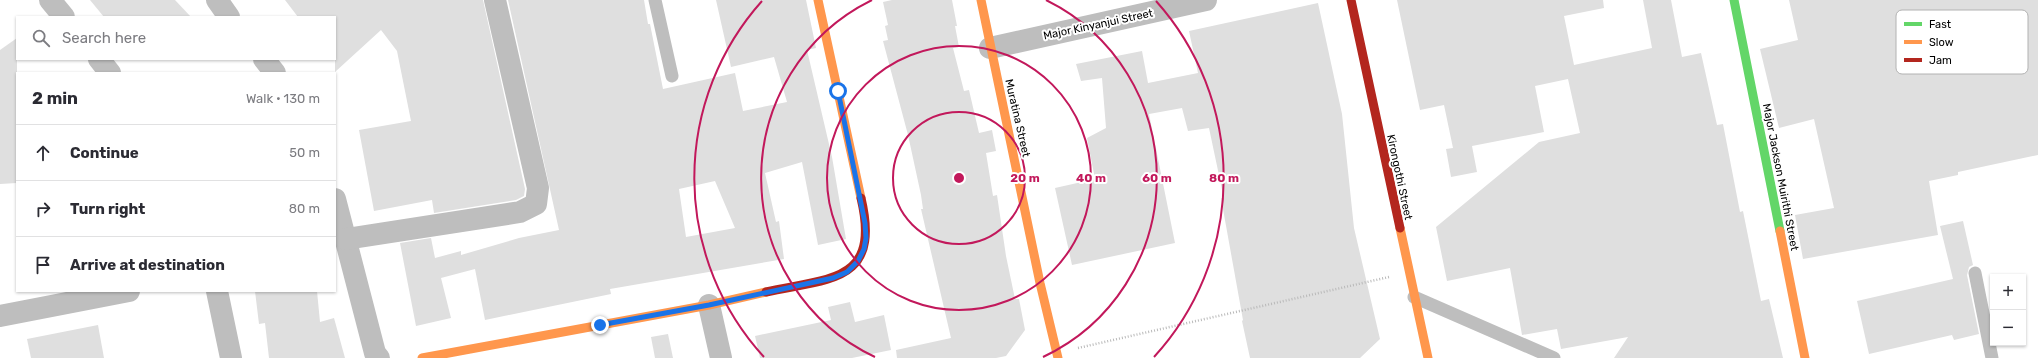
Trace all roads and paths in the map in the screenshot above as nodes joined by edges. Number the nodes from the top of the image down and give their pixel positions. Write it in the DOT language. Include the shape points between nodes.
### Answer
graph roads {
  1 [pos="50,0"];
  2 [pos="217,0"];
  3 [pos="495,0"];
  4 [pos="655,0"];
  5 [pos="818,0"];
  6 [pos="981,0"];
  7 [pos="1206,0"];
  8 [pos="1351,0"];
  9 [pos="1734,0"];
  10 [pos="63,16"];
  11 [pos="228,16"];
  12 [pos="990,48"];
  13 [pos="99,60"];
  14 [pos="265,60"];
  15 [pos="109,72"];
  16 [pos="275,72"];
  17 [pos="672,76"];
  18 [pos="336,203"];
  19 [pos="346,239"];
  20 [pos="1408,273"];
  21 [pos="1975,273"];
  22 [pos="124,292"];
  23 [pos="216,292"];
  24 [pos="1414,297"];
  25 [pos="709,305"];
  26 [pos="0,316"];
  27 [pos="1057,353"];
  28 [pos="231,358"];
  29 [pos="379,358"];
  30 [pos="422,358"];
  31 [pos="721,358"];
  32 [pos="1428,358"];
  33 [pos="1554,358"];
  34 [pos="1805,358"];
  35 [pos="1992,358"];
  1 -- 10 [label="street"];
  2 -- 11 [label="street"];
  3 -- 19 [label="street" via="538,188 536,204 520,212"];
  4 -- 17 [label="lane"];
  5 -- 25 [label="street" via="865,223 864,249 858,261 847,272 833,278"];
  6 -- 12 [label="street, Muratina Street"];
  7 -- 12 [label="street, Major Kinyanjui Street"];
  8 -- 20 [label="street, Kirongothi Street"];
  9 -- 34 [label="street, Major Jackson Muirithi Street"];
  12 -- 27 [label="street, Muratina Street"];
  13 -- 15 [label="street"];
  14 -- 16 [label="street"];
  18 -- 19 [label="street"];
  19 -- 29 [label="street" via="375,353"];
  20 -- 24 [label="street, Kirongothi Street"];
  20 -- 27 [label="path"];
  21 -- 35 [label="lane"];
  22 -- 26 [label="street"];
  23 -- 28 [label="street"];
  24 -- 32 [label="street, Kirongothi Street"];
  24 -- 33 [label="lane"];
  25 -- 30 [label="street"];
  25 -- 31 [label="street"];
}
